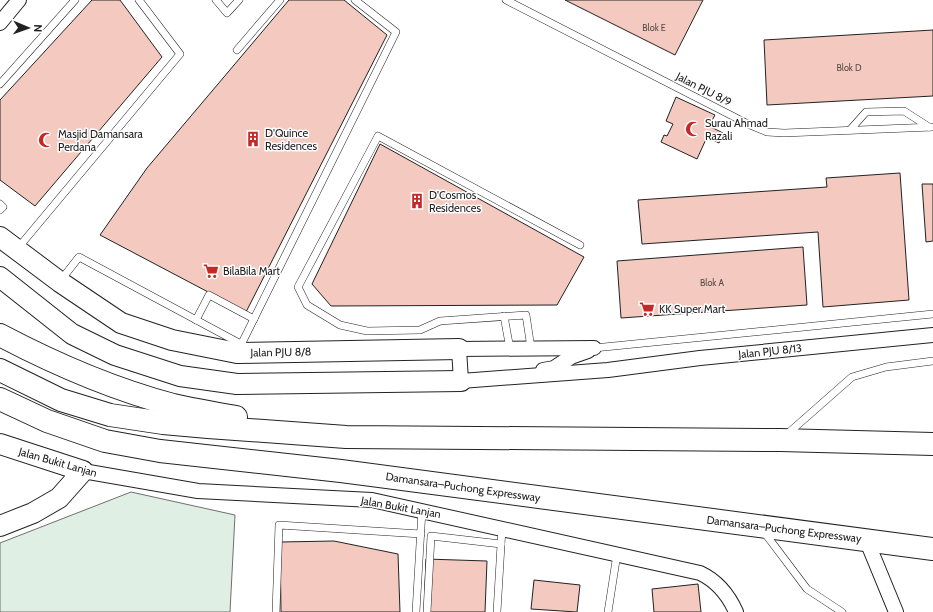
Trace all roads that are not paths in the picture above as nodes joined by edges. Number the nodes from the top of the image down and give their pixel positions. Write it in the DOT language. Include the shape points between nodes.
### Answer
graph roads {
  1 [pos="19,0"];
  2 [pos="75,0"];
  3 [pos="139,0"];
  4 [pos="216,0"];
  5 [pos="239,0"];
  6 [pos="280,0"];
  7 [pos="355,0"];
  8 [pos="506,0"];
  9 [pos="0,22"];
  10 [pos="237,50"];
  11 [pos="0,84"];
  12 [pos="931,127"];
  13 [pos="850,130"];
  14 [pos="0,204"];
  15 [pos="0,210"];
  16 [pos="0,237"];
  17 [pos="580,245"];
  18 [pos="16,250"];
  19 [pos="0,277"];
  20 [pos="60,282"];
  21 [pos="933,314"];
  22 [pos="504,316"];
  23 [pos="254,319"];
  24 [pos="196,320"];
  25 [pos="0,335"];
  26 [pos="933,335"];
  27 [pos="239,348"];
  28 [pos="535,348"];
  29 [pos="594,348"];
  30 [pos="459,349"];
  31 [pos="510,349"];
  32 [pos="571,358"];
  33 [pos="933,361"];
  34 [pos="0,370"];
  35 [pos="608,370"];
  36 [pos="510,378"];
  37 [pos="461,381"];
  38 [pos="0,399"];
  39 [pos="346,438"];
  40 [pos="780,440"];
  41 [pos="0,444"];
  42 [pos="933,444"];
  43 [pos="83,471"];
  44 [pos="422,510"];
  45 [pos="0,526"];
  46 [pos="759,526"];
  47 [pos="502,528"];
  48 [pos="421,534"];
  49 [pos="866,539"];
  50 [pos="501,544"];
  51 [pos="933,549"];
  52 [pos="617,554"];
  53 [pos="276,612"];
  54 [pos="416,612"];
  55 [pos="427,612"];
  56 [pos="496,612"];
  57 [pos="608,612"];
  58 [pos="736,612"];
  59 [pos="842,612"];
  60 [pos="896,612"];
  1 -- 9 [label="street"];
  2 -- 11 [label="lane"];
  3 -- 18 [label="lane" via="180,54"];
  4 -- 5 [label="lane" via="227,13"];
  6 -- 10 [label="lane"];
  7 -- 23 [label="lane" via="396,32"];
  8 -- 13 [label="lane, Jalan PJU 8/9" via="767,132"];
  12 -- 13 [label="lane, Jalan PJU 8/9"];
  12 -- 13 [label="lane" via="904,110 866,112"];
  14 -- 15 [label="lane" via="3,207"];
  16 -- 18 [label="street, Jalan PJU 8/8"];
  17 -- 22 [label="lane" via="378,136 298,287 306,305 340,325 367,331 420,330 440,321"];
  18 -- 20 [label="street, Jalan PJU 8/8"];
  19 -- 37 [label="street" via="72,334 115,356 180,376 237,384"];
  20 -- 24 [label="lane" via="79,257"];
  20 -- 27 [label="street, Jalan PJU 8/8" via="121,323 172,340"];
  21 -- 29 [label="lane"];
  22 -- 28 [label="lane" via="526,315"];
  22 -- 31 [label="lane"];
  23 -- 24 [label="lane" via="209,295"];
  23 -- 27 [label="lane"];
  24 -- 27 [label="lane"];
  25 -- 39 [label="highway" via="27,350 102,382 174,405"];
  26 -- 35 [label="street, Jalan PJU 8/13" via="700,358"];
  27 -- 30 [label="street, Jalan PJU 8/8"];
  28 -- 29 [label="street, Jalan PJU 8/8"];
  28 -- 31 [label="street, Jalan PJU 8/8"];
  28 -- 32 [label="street"];
  29 -- 32 [label="street"];
  30 -- 31 [label="street, Jalan PJU 8/8"];
  30 -- 37 [label="street"];
  32 -- 35 [label="street"];
  32 -- 36 [label="street" via="554,368"];
  33 -- 40 [label="lane" via="886,367 852,377"];
  34 -- 39 [label="highway" via="61,400 110,415 163,423"];
  35 -- 36 [label="street, Jalan PJU 8/13"];
  36 -- 37 [label="street"];
  38 -- 46 [label="highway, Damansara–Puchong Expressway" via="47,421 105,441 160,451 341,471"];
  39 -- 40 [label="highway"];
  40 -- 42 [label="highway"];
  41 -- 43 [label="street, Jalan Bukit Lanjan"];
  43 -- 44 [label="street, Jalan Bukit Lanjan" via="198,491 372,500"];
  43 -- 45 [label="street" via="59,498 33,513"];
  44 -- 47 [label="street, Jalan Bukit Lanjan"];
  44 -- 48 [label="lane"];
  46 -- 49 [label="highway, Damansara–Puchong Expressway"];
  46 -- 59 [label="lane" via="807,589"];
  47 -- 50 [label="lane"];
  47 -- 52 [label="street, Jalan Bukit Lanjan"];
  48 -- 53 [label="lane" via="279,525"];
  48 -- 54 [label="lane"];
  49 -- 51 [label="highway, Damansara–Puchong Expressway"];
  49 -- 60 [label="street"];
  50 -- 55 [label="lane" via="431,536"];
  50 -- 56 [label="lane"];
  52 -- 57 [label="lane"];
  52 -- 58 [label="street, Jalan Bukit Lanjan" via="700,573 711,578"];
}
